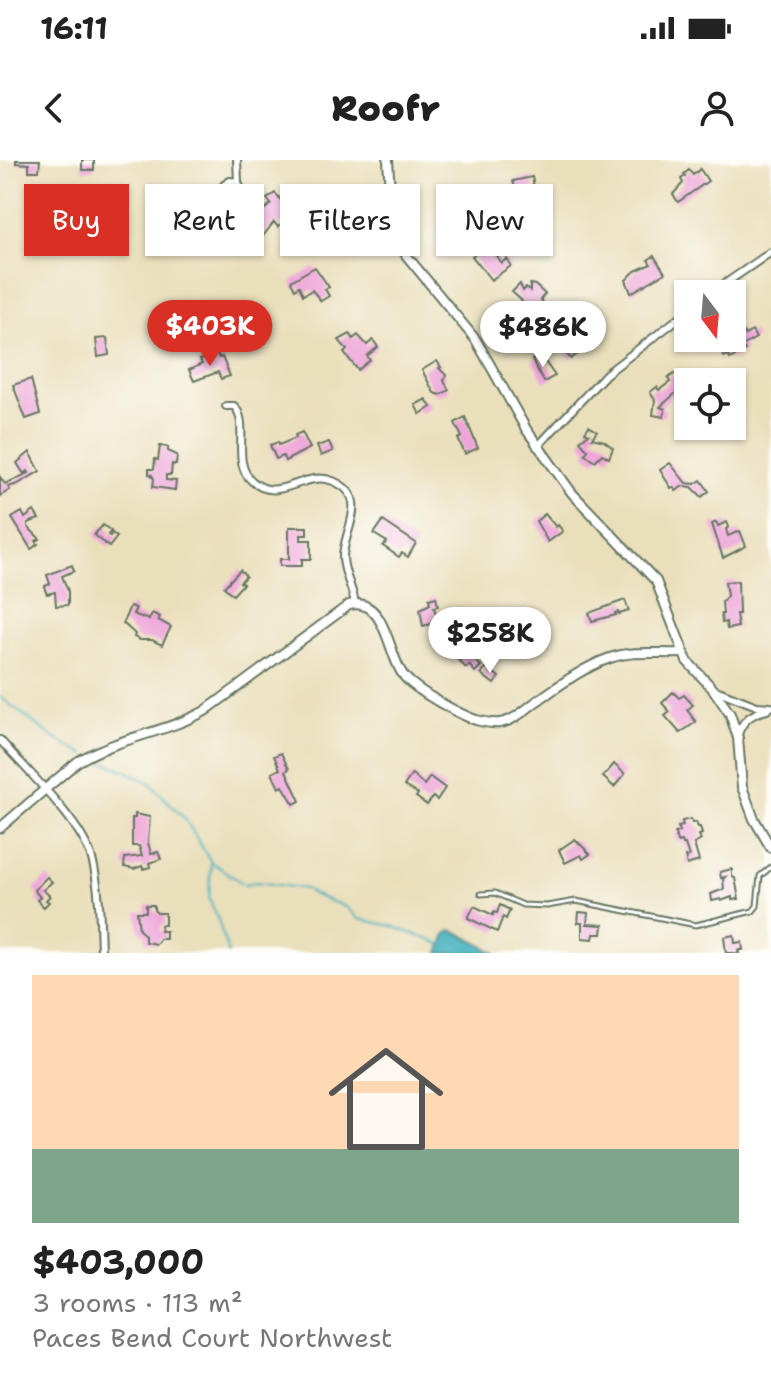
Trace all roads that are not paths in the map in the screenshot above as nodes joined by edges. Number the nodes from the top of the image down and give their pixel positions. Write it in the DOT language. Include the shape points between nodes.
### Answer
graph roads {
  1 [pos="237,160"];
  2 [pos="388,160"];
  3 [pos="238,182"];
  4 [pos="771,252"];
  5 [pos="730,280"];
  6 [pos="674,322"];
  7 [pos="226,406"];
  8 [pos="537,447"];
  9 [pos="355,604"];
  10 [pos="682,653"];
  11 [pos="713,689"];
  12 [pos="771,708"];
  13 [pos="738,738"];
  14 [pos="0,740"];
  15 [pos="44,790"];
  16 [pos="0,828"];
  17 [pos="771,848"];
  18 [pos="771,867"];
  19 [pos="481,894"];
  20 [pos="101,953"];
  1 -- 3 [label="street"];
  2 -- 8 [label="street" via="392,222 406,255 476,340"];
  4 -- 5 [label="street"];
  6 -- 8 [label="street" via="606,374"];
  7 -- 9 [label="street" via="240,413 241,461 250,480 281,490 321,478 347,492 354,516 343,560"];
  8 -- 10 [label="street" via="586,511 656,581"];
  9 -- 10 [label="street" via="381,622 407,680 487,723 510,720 571,677 611,658"];
  9 -- 15 [label="street" via="205,711 90,754"];
  10 -- 11 [label="street"];
  11 -- 12 [label="street"];
  11 -- 13 [label="street"];
  12 -- 13 [label="street" via="750,716"];
  13 -- 17 [label="street" via="742,787"];
  14 -- 15 [label="street"];
  15 -- 16 [label="street"];
  15 -- 20 [label="street" via="81,835 93,862"];
  18 -- 19 [label="lane" via="760,876 753,911 696,925 576,901 523,905 495,893"];
}
